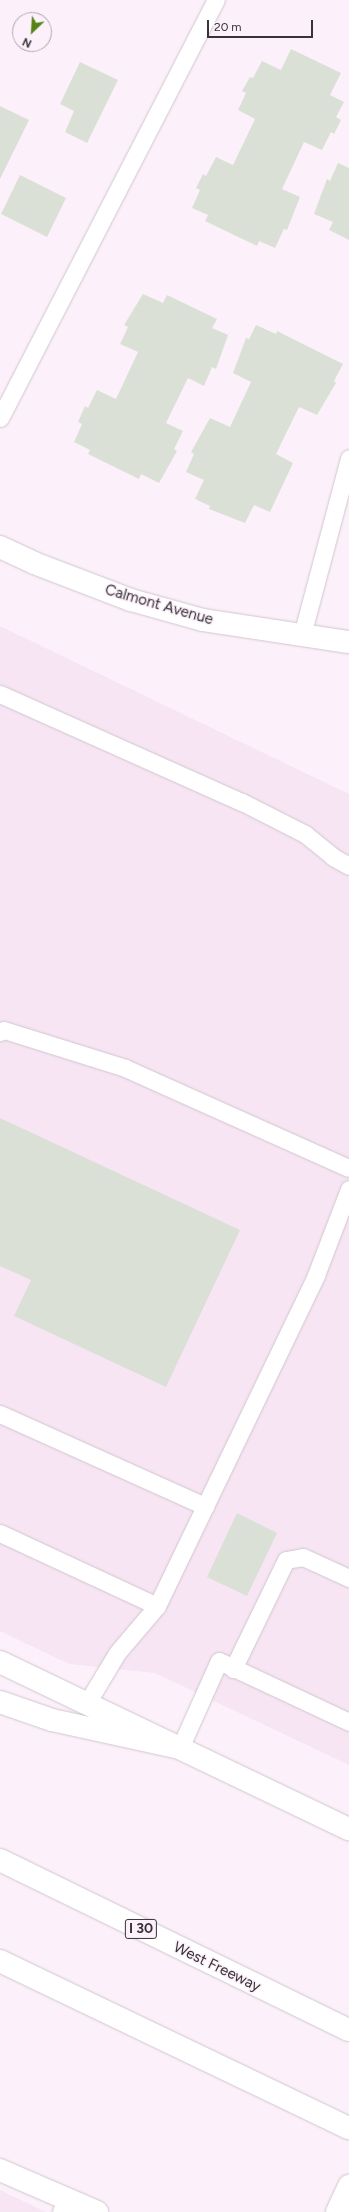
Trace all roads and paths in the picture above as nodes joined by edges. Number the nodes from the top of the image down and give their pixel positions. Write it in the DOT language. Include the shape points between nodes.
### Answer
graph roads {
  1 [pos="216,0"];
  2 [pos="0,418"];
  3 [pos="349,458"];
  4 [pos="0,547"];
  5 [pos="302,635"];
  6 [pos="349,642"];
  7 [pos="0,694"];
  8 [pos="349,866"];
  9 [pos="0,1032"];
  10 [pos="349,1168"];
  11 [pos="349,1189"];
  12 [pos="0,1414"];
  13 [pos="205,1506"];
  14 [pos="0,1533"];
  15 [pos="349,1578"];
  16 [pos="157,1606"];
  17 [pos="0,1662"];
  18 [pos="233,1669"];
  19 [pos="0,1702"];
  20 [pos="87,1703"];
  21 [pos="349,1722"];
  22 [pos="180,1748"];
  23 [pos="349,1829"];
  24 [pos="0,1860"];
  25 [pos="0,1961"];
  26 [pos="349,2030"];
  27 [pos="349,2128"];
  28 [pos="0,2170"];
  29 [pos="349,2186"];
  30 [pos="63,2205"];
  31 [pos="97,2212"];
  32 [pos="337,2212"];
  1 -- 2 [label="lane"];
  3 -- 5 [label="lane"];
  4 -- 5 [label="main road, Calmont Avenue" via="34,563 131,600 203,620"];
  5 -- 6 [label="main road, Calmont Avenue"];
  7 -- 8 [label="lane" via="242,802 305,834 333,857"];
  9 -- 10 [label="lane" via="4,1030 126,1068"];
  11 -- 13 [label="lane" via="316,1274"];
  12 -- 13 [label="lane"];
  13 -- 16 [label="lane"];
  14 -- 16 [label="lane"];
  15 -- 18 [label="lane" via="303,1557 286,1560"];
  16 -- 20 [label="lane" via="117,1653"];
  17 -- 20 [label="main road"];
  18 -- 21 [label="lane"];
  18 -- 22 [label="lane" via="219,1661"];
  19 -- 22 [label="main road" via="52,1720"];
  20 -- 22 [label="main road"];
  22 -- 23 [label="main road"];
  24 -- 26 [label="main road, West Freeway / I 30"];
  25 -- 27 [label="main road"];
  28 -- 30 [label="main road" via="40,2188"];
  29 -- 32 [label="main road"];
  30 -- 31 [label="main road"];
}
